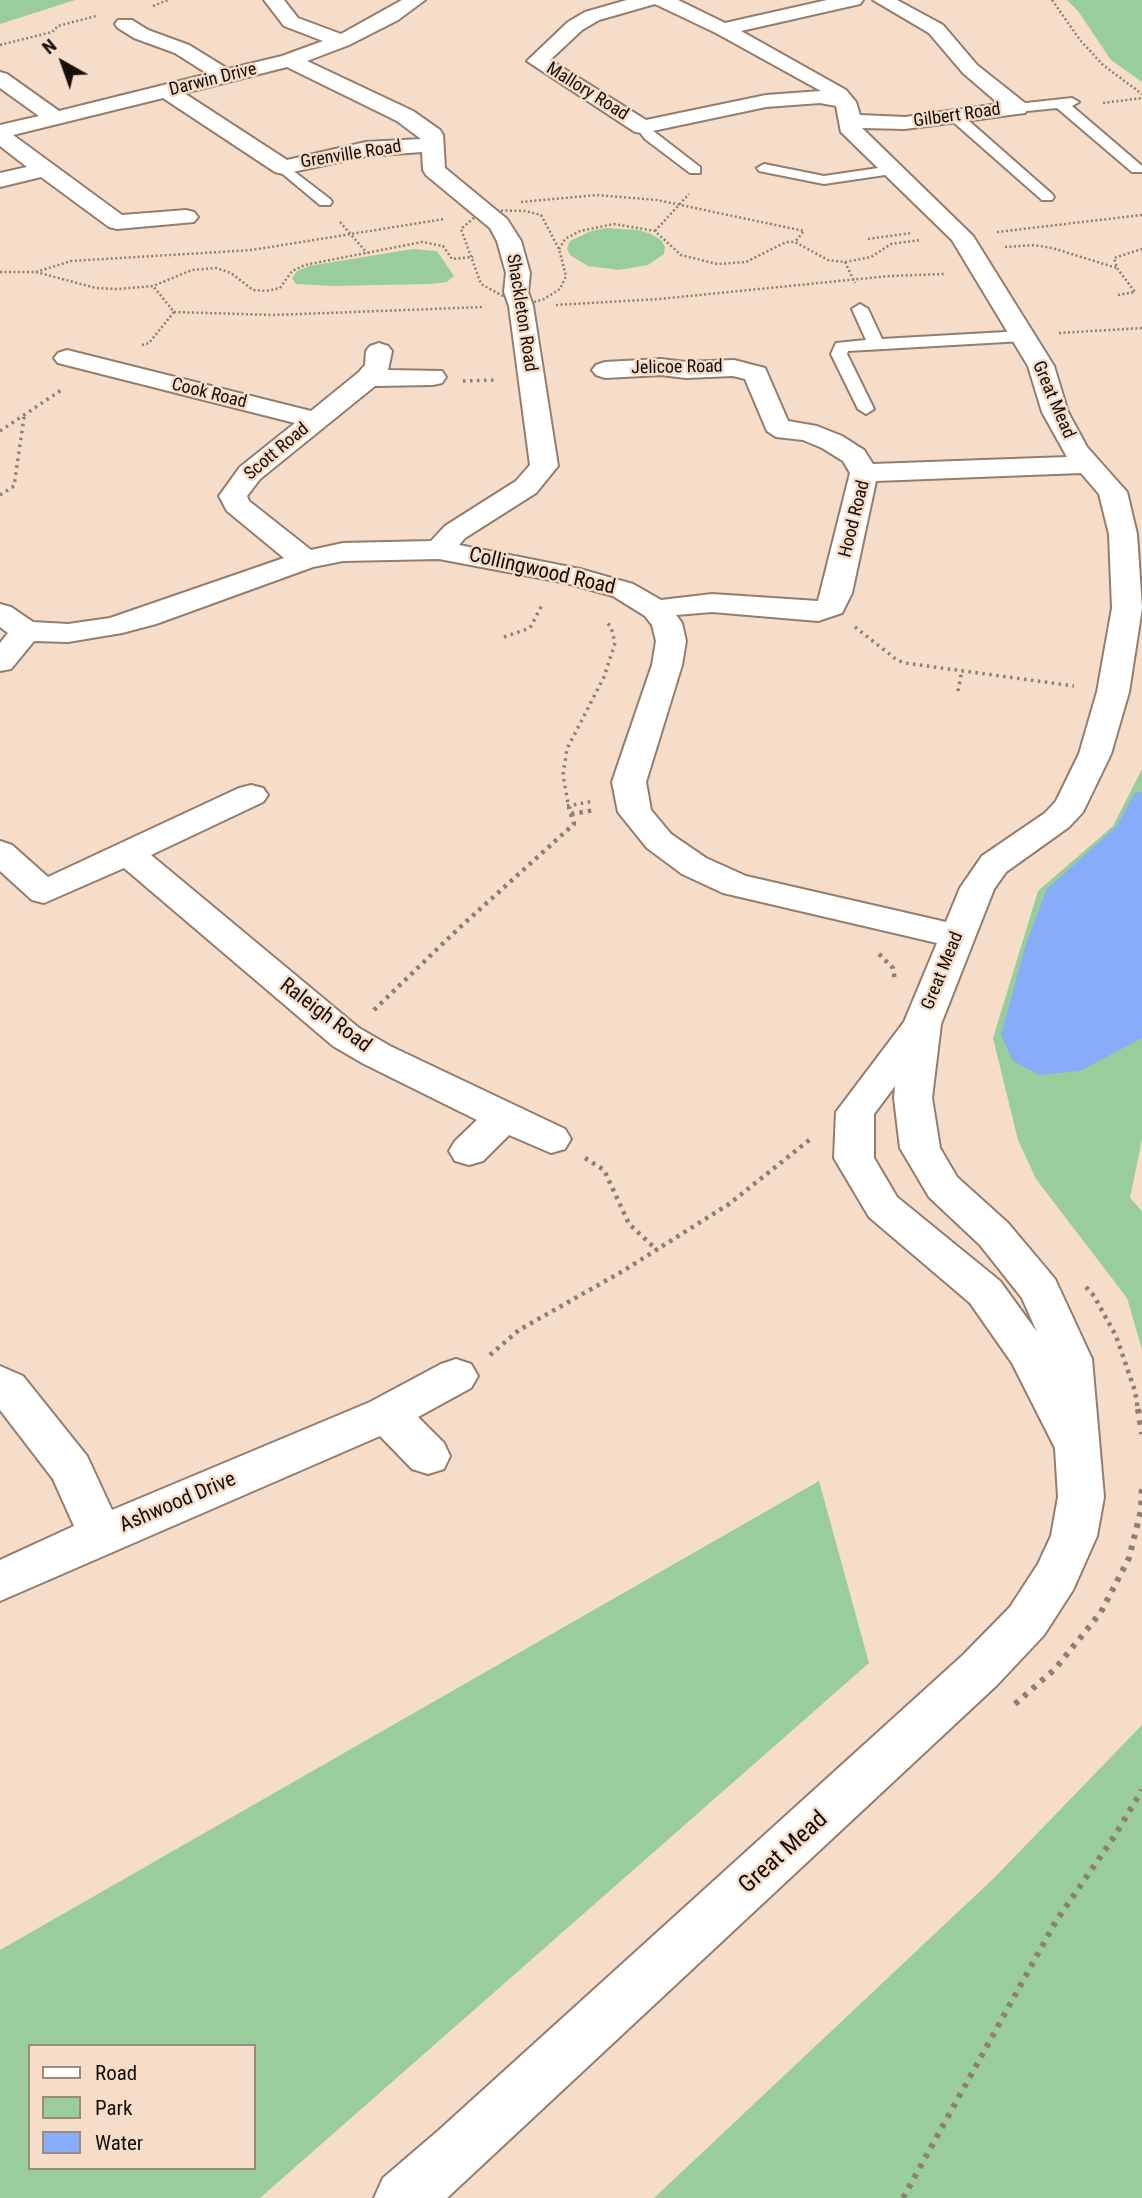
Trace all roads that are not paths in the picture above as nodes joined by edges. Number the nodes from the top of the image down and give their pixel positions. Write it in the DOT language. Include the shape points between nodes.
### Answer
graph roads {
  1 [pos="274,0"];
  2 [pos="415,0"];
  3 [pos="648,0"];
  4 [pos="662,0"];
  5 [pos="853,0"];
  6 [pos="884,0"];
  7 [pos="125,24"];
  8 [pos="723,29"];
  9 [pos="342,41"];
  10 [pos="289,60"];
  11 [pos="227,77"];
  12 [pos="0,78"];
  13 [pos="167,91"];
  14 [pos="1017,108"];
  15 [pos="847,112"];
  16 [pos="54,117"];
  17 [pos="957,117"];
  18 [pos="643,127"];
  19 [pos="0,134"];
  20 [pos="431,145"];
  21 [pos="283,167"];
  22 [pos="764,168"];
  23 [pos="45,169"];
  24 [pos="1137,169"];
  25 [pos="695,170"];
  26 [pos="892,170"];
  27 [pos="1,180"];
  28 [pos="1047,197"];
  29 [pos="325,202"];
  30 [pos="186,217"];
  31 [pos="860,309"];
  32 [pos="1023,336"];
  33 [pos="875,342"];
  34 [pos="135,348"];
  35 [pos="379,351"];
  36 [pos="66,358"];
  37 [pos="104,368"];
  38 [pos="605,370"];
  39 [pos="433,377"];
  40 [pos="368,378"];
  41 [pos="866,409"];
  42 [pos="314,420"];
  43 [pos="1087,465"];
  44 [pos="864,473"];
  45 [pos="1132,535"];
  46 [pos="439,550"];
  47 [pos="305,560"];
  48 [pos="656,610"];
  49 [pos="0,614"];
  50 [pos="26,631"];
  51 [pos="0,662"];
  52 [pos="251,794"];
  53 [pos="0,852"];
  54 [pos="126,852"];
  55 [pos="957,936"];
  56 [pos="922,1024"];
  57 [pos="505,1116"];
  58 [pos="551,1139"];
  59 [pos="469,1152"];
  60 [pos="456,1376"];
  61 [pos="0,1383"];
  62 [pos="386,1414"];
  63 [pos="428,1456"];
  64 [pos="1079,1457"];
  65 [pos="101,1535"];
  66 [pos="0,1581"];
  67 [pos="403,2198"];
  1 -- 9 [label="street" via="291,22"];
  2 -- 9 [label="street, Darwin Drive"];
  3 -- 18 [label="street, Mallory Road" via="592,16 537,61"];
  4 -- 8 [label="street, Great Mead"];
  5 -- 8 [label="street"];
  6 -- 14 [label="street, Gilbert Road" via="936,29 970,69"];
  7 -- 11 [label="street" via="182,48"];
  8 -- 15 [label="street, Great Mead" via="825,84"];
  9 -- 10 [label="street, Darwin Drive"];
  10 -- 11 [label="street, Darwin Drive"];
  10 -- 20 [label="street, Shackleton Road" via="405,116 432,135"];
  11 -- 13 [label="street, Darwin Drive"];
  12 -- 16 [label="street"];
  13 -- 16 [label="street, Darwin Drive"];
  13 -- 21 [label="street, Grenville Road"];
  14 -- 17 [label="street, Gilbert Road"];
  14 -- 24 [label="lane" via="1066,102"];
  15 -- 17 [label="street, Gilbert Road" via="905,123"];
  15 -- 18 [label="street, Mallory Road" via="820,97 766,101"];
  15 -- 26 [label="street, Great Mead" via="849,127"];
  16 -- 19 [label="street, Darwin Drive"];
  17 -- 28 [label="lane"];
  18 -- 25 [label="lane"];
  19 -- 23 [label="street"];
  20 -- 21 [label="street, Grenville Road" via="366,149"];
  20 -- 46 [label="street, Shackleton Road" via="434,170 475,212 499,224 509,242 518,273 516,306 544,466 526,487 455,532"];
  21 -- 29 [label="lane"];
  22 -- 26 [label="lane" via="824,180"];
  23 -- 27 [label="street"];
  23 -- 30 [label="street" via="117,222"];
  26 -- 32 [label="street, Great Mead" via="954,227"];
  31 -- 33 [label="lane"];
  32 -- 33 [label="lane"];
  32 -- 43 [label="street, Great Mead" via="1041,366 1055,412"];
  33 -- 41 [label="lane" via="839,349"];
  34 -- 37 [label="street"];
  35 -- 40 [label="street, Scott Road" via="378,366"];
  36 -- 37 [label="street, Cook Road"];
  37 -- 42 [label="street, Cook Road"];
  38 -- 44 [label="street, Jelicoe Road" via="658,354 686,370 734,368 756,374 776,425 832,442 854,456"];
  39 -- 40 [label="street"];
  40 -- 42 [label="street, Scott Road"];
  42 -- 47 [label="street, Scott Road" via="250,473 233,496 237,505"];
  43 -- 44 [label="street, Hood Road"];
  43 -- 45 [label="street, Great Mead" via="1113,492"];
  44 -- 48 [label="street, Hood Road" via="831,607 818,612 712,603"];
  45 -- 55 [label="street, Great Mead" via="1127,608 1113,692 1095,754 1072,805 994,864 976,888"];
  46 -- 47 [label="street, Collingwood Road" via="342,552"];
  46 -- 48 [label="street, Collingwood Road" via="570,575 623,590"];
  47 -- 50 [label="street, Collingwood Road" via="122,624 68,633"];
  48 -- 55 [label="street" via="667,623 671,641 629,782 635,812 659,841 694,866 735,885"];
  49 -- 50 [label="street"];
  50 -- 51 [label="street"];
  52 -- 54 [label="street"];
  53 -- 54 [label="street" via="44,892"];
  54 -- 57 [label="street, Raleigh Road" via="346,1038"];
  55 -- 56 [label="street, Great Mead"];
  56 -- 64 [label="street, Great Mead" via="913,1098 920,1148 943,1187 994,1234 1040,1290 1070,1359"];
  56 -- 64 [label="street, Great Mead" via="855,1112 854,1158 883,1207 985,1293 1030,1355"];
  57 -- 58 [label="street, Raleigh Road"];
  57 -- 59 [label="street"];
  60 -- 62 [label="street, Ashwood Drive"];
  61 -- 65 [label="street, Ashwood Drive" via="71,1469"];
  62 -- 63 [label="street"];
  62 -- 65 [label="street, Ashwood Drive"];
  64 -- 67 [label="street, Great Mead" via="1081,1497 1074,1536 1056,1576 1027,1621 912,1735"];
  65 -- 66 [label="street"];
}
